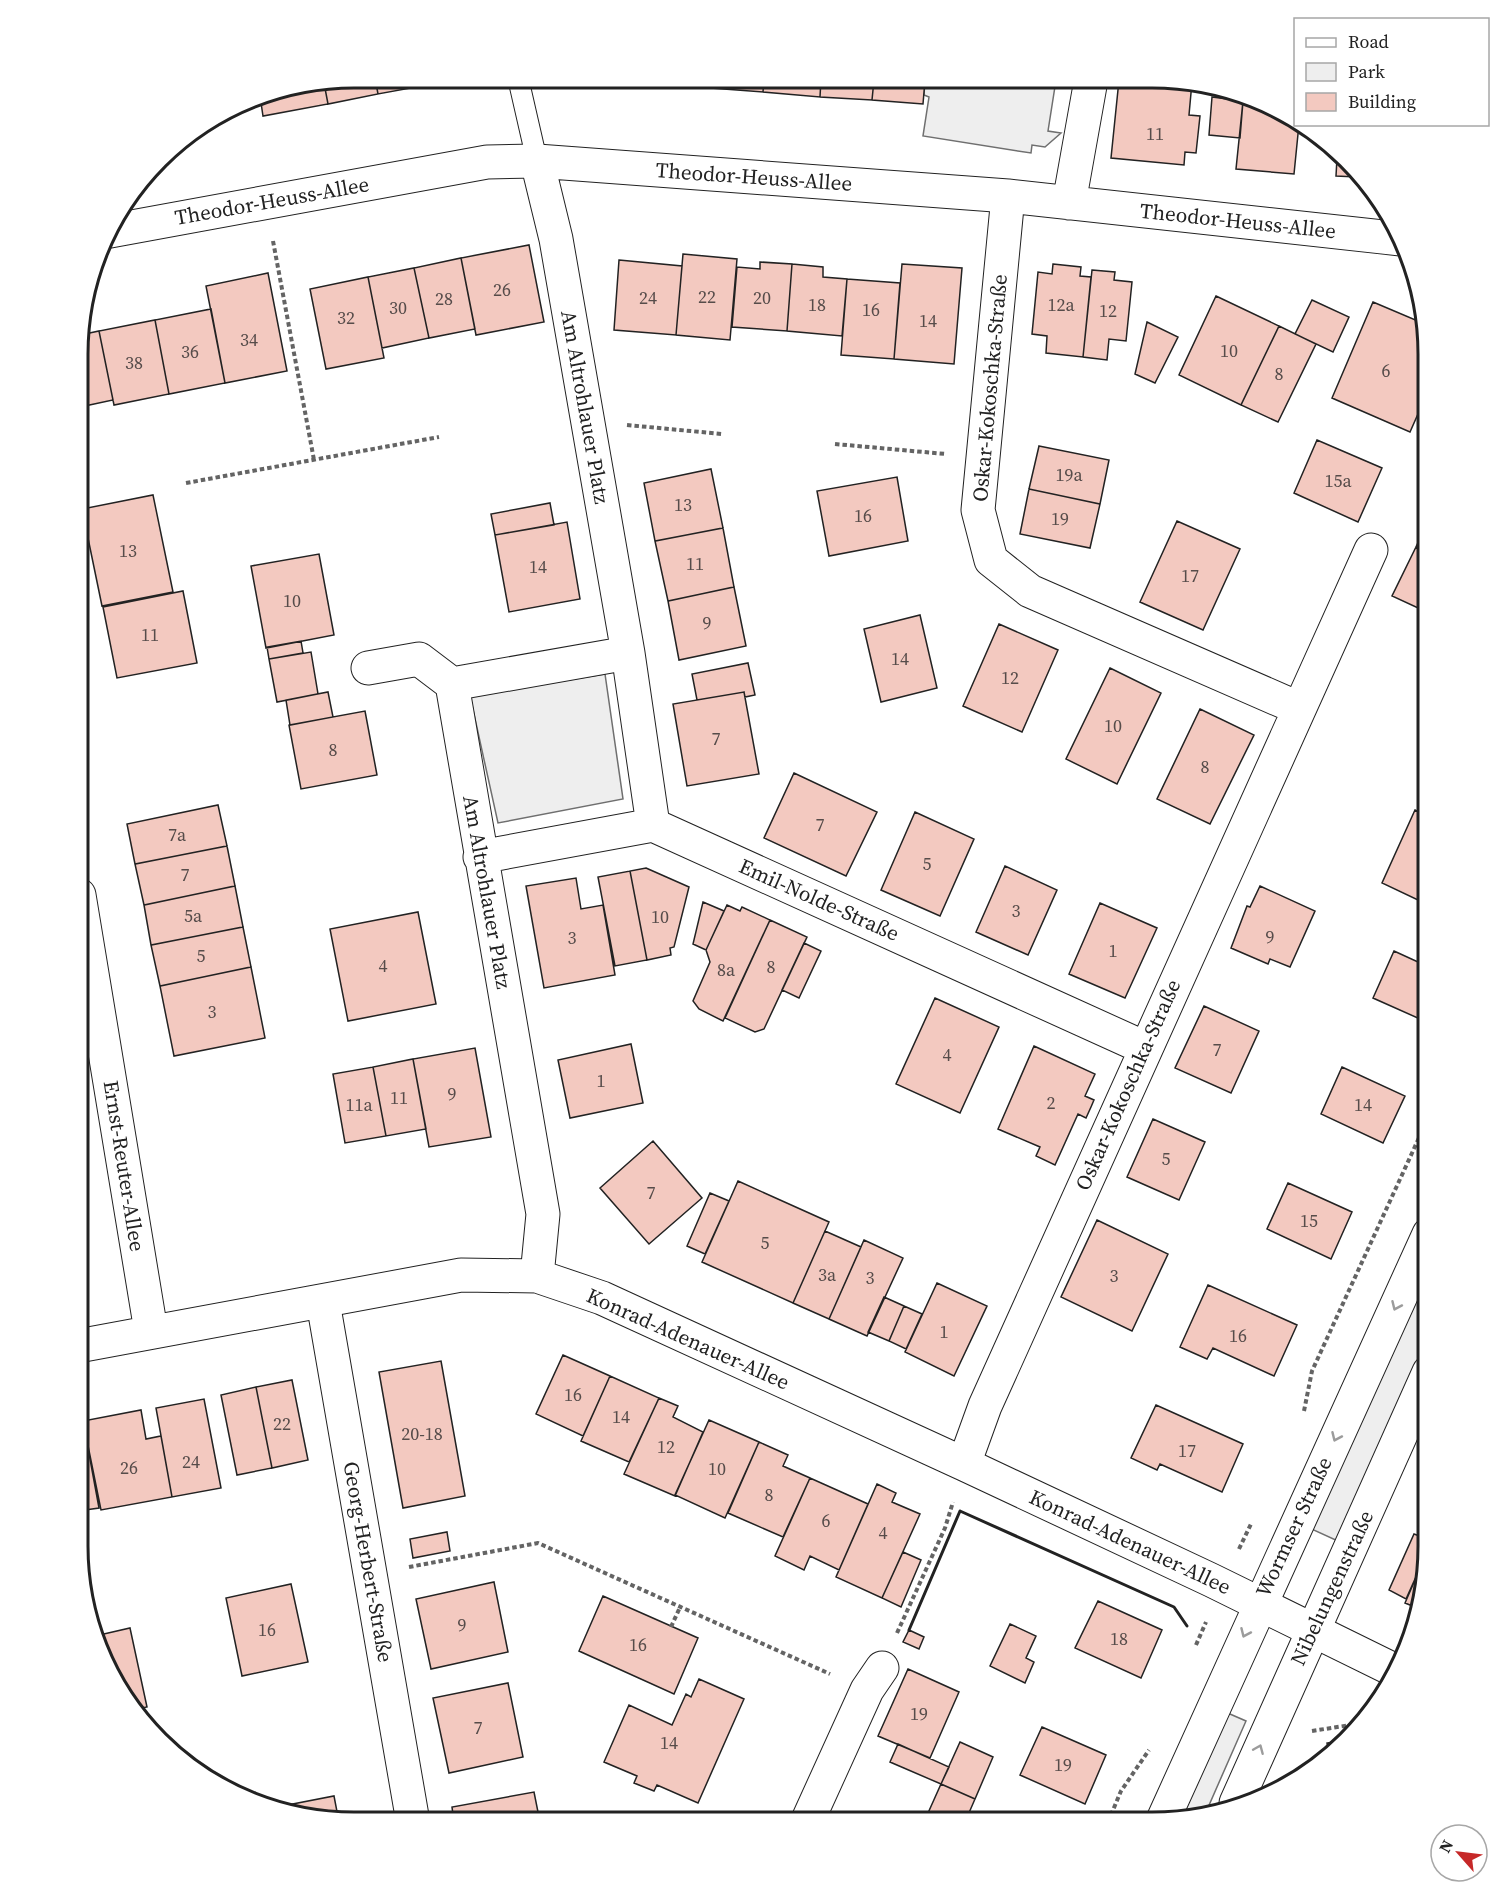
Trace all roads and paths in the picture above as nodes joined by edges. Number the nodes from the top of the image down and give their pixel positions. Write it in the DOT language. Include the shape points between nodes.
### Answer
graph roads {
  1 [pos="520,88"];
  2 [pos="1090,88"];
  3 [pos="537,161"];
  4 [pos="1008,196"];
  5 [pos="266,202"];
  6 [pos="1069,203"];
  7 [pos="120,229"];
  8 [pos="1391,238"];
  9 [pos="587,421"];
  10 [pos="722,434"];
  11 [pos="439,437"];
  12 [pos="835,444"];
  13 [pos="982,457"];
  14 [pos="314,460"];
  15 [pos="186,483"];
  16 [pos="1371,550"];
  17 [pos="628,653"];
  18 [pos="368,668"];
  19 [pos="452,684"];
  20 [pos="1298,708"];
  21 [pos="653,825"];
  22 [pos="480,857"];
  23 [pos="89,956"];
  24 [pos="1145,1048"];
  25 [pos="1418,1140"];
  26 [pos="1418,1257"];
  27 [pos="537,1276"];
  28 [pos="323,1302"];
  29 [pos="151,1331"];
  30 [pos="89,1344"];
  31 [pos="1418,1394"];
  32 [pos="1303,1412"];
  33 [pos="964,1464"];
  34 [pos="945,1528"];
  35 [pos="371,1574"];
  36 [pos="1259,1604"];
  37 [pos="681,1605"];
  38 [pos="671,1627"];
  39 [pos="1312,1631"];
  40 [pos="1389,1668"];
  41 [pos="874,1679"];
  42 [pos="1349,1725"];
  43 [pos="1306,1732"];
  44 [pos="1151,1747"];
  45 [pos="1238,1798"];
  46 [pos="411,1812"];
  47 [pos="812,1812"];
  48 [pos="1112,1812"];
  49 [pos="1166,1812"];
  1 -- 3 [label="lane"];
  2 -- 6 [label="street"];
  3 -- 4 [label="street, Theodor-Heuss-Allee"];
  3 -- 5 [label="street, Theodor-Heuss-Allee" via="487,162"];
  3 -- 9 [label="street, Am Altrohlauer Platz" via="556,239"];
  4 -- 6 [label="street, Theodor-Heuss-Allee"];
  4 -- 13 [label="street, Oskar-Kokoschka-Straße"];
  5 -- 7 [label="street, Theodor-Heuss-Allee"];
  5 -- 14 [label="path"];
  6 -- 8 [label="street, Theodor-Heuss-Allee"];
  9 -- 10 [label="path"];
  9 -- 17 [label="street, Am Altrohlauer Platz"];
  11 -- 14 [label="path"];
  12 -- 13 [label="path"];
  13 -- 20 [label="street, Oskar-Kokoschka-Straße" via="978,510 991,560 1030,591"];
  14 -- 15 [label="path"];
  16 -- 20 [label="street, Oskar-Kokoschka-Straße"];
  17 -- 19 [label="street"];
  17 -- 21 [label="street, Am Altrohlauer Platz"];
  18 -- 19 [label="street" via="418,659"];
  19 -- 22 [label="street, Am Altrohlauer Platz"];
  20 -- 24 [label="street, Oskar-Kokoschka-Straße"];
  21 -- 22 [label="street"];
  21 -- 24 [label="street, Emil-Nolde-Straße"];
  22 -- 27 [label="street, Am Altrohlauer Platz" via="543,1214"];
  23 -- 29 [label="street, Ernst-Reuter-Allee"];
  24 -- 33 [label="street, Oskar-Kokoschka-Straße" via="985,1406"];
  25 -- 32 [label="path" via="1312,1371"];
  26 -- 36 [label="street, Wormser Straße, one-way"];
  27 -- 28 [label="street, Konrad-Adenauer-Allee" via="461,1275"];
  27 -- 33 [label="street, Konrad-Adenauer-Allee" via="602,1298"];
  28 -- 29 [label="street, Konrad-Adenauer-Allee"];
  28 -- 35 [label="street, Georg-Herbert-Straße"];
  29 -- 30 [label="street, Konrad-Adenauer-Allee"];
  31 -- 39 [label="street, Nibelungenstraße"];
  33 -- 36 [label="street, Konrad-Adenauer-Allee"];
  34 -- 41 [label="path"];
  35 -- 37 [label="path" via="538,1543"];
  35 -- 46 [label="street, Georg-Herbert-Straße"];
  36 -- 39 [label="street, Konrad-Adenauer-Allee"];
  36 -- 49 [label="street, Wormser Straße, one-way"];
  37 -- 38 [label="path"];
  37 -- 41 [label="path"];
  39 -- 40 [label="street, Konrad-Adenauer-Allee"];
  45 -- 39 [label="street, Nibelungenstraße, one-way"];
  41 -- 47 [label="street"];
  42 -- 43 [label="path"];
  44 -- 48 [label="path" via="1121,1791"];
}
